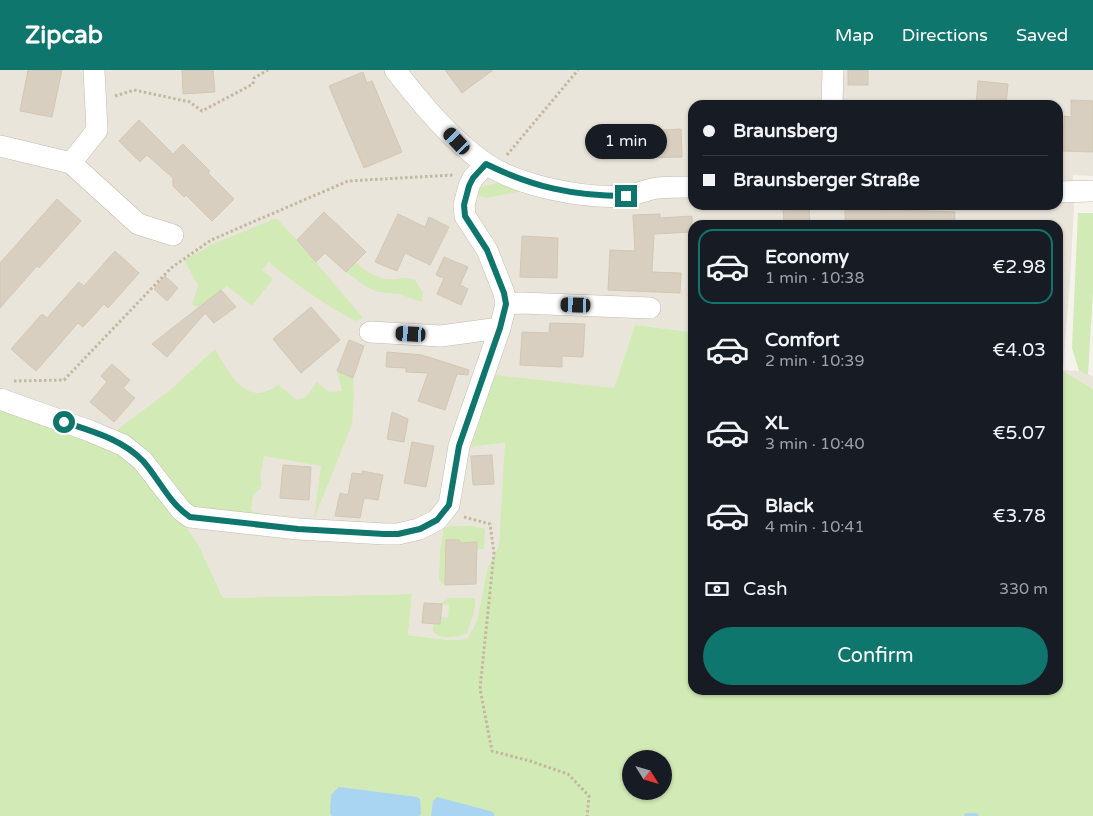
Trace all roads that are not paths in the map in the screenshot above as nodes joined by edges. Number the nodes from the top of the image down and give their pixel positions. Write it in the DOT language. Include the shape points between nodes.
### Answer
graph roads {
  1 [pos="94,70"];
  2 [pos="395,70"];
  3 [pos="833,70"];
  4 [pos="832,100"];
  5 [pos="0,146"];
  6 [pos="71,163"];
  7 [pos="480,171"];
  8 [pos="688,187"];
  9 [pos="1093,191"];
  10 [pos="1063,192"];
  11 [pos="173,235"];
  12 [pos="506,304"];
  13 [pos="650,308"];
  14 [pos="500,328"];
  15 [pos="370,332"];
  16 [pos="5,390"];
  1 -- 6 [label="street" via="97,130"];
  2 -- 7 [label="street"];
  3 -- 4 [label="street"];
  5 -- 6 [label="street"];
  6 -- 11 [label="street" via="138,224"];
  7 -- 8 [label="street" via="598,196 626,196 657,188"];
  7 -- 12 [label="street" via="465,196 465,216 493,262"];
  9 -- 10 [label="street"];
  12 -- 13 [label="street"];
  12 -- 14 [label="street"];
  14 -- 15 [label="street" via="441,336"];
  14 -- 16 [label="street" via="459,446 449,505 437,520 420,529 398,534 298,529 190,517 180,510 142,460 123,445"];
}
